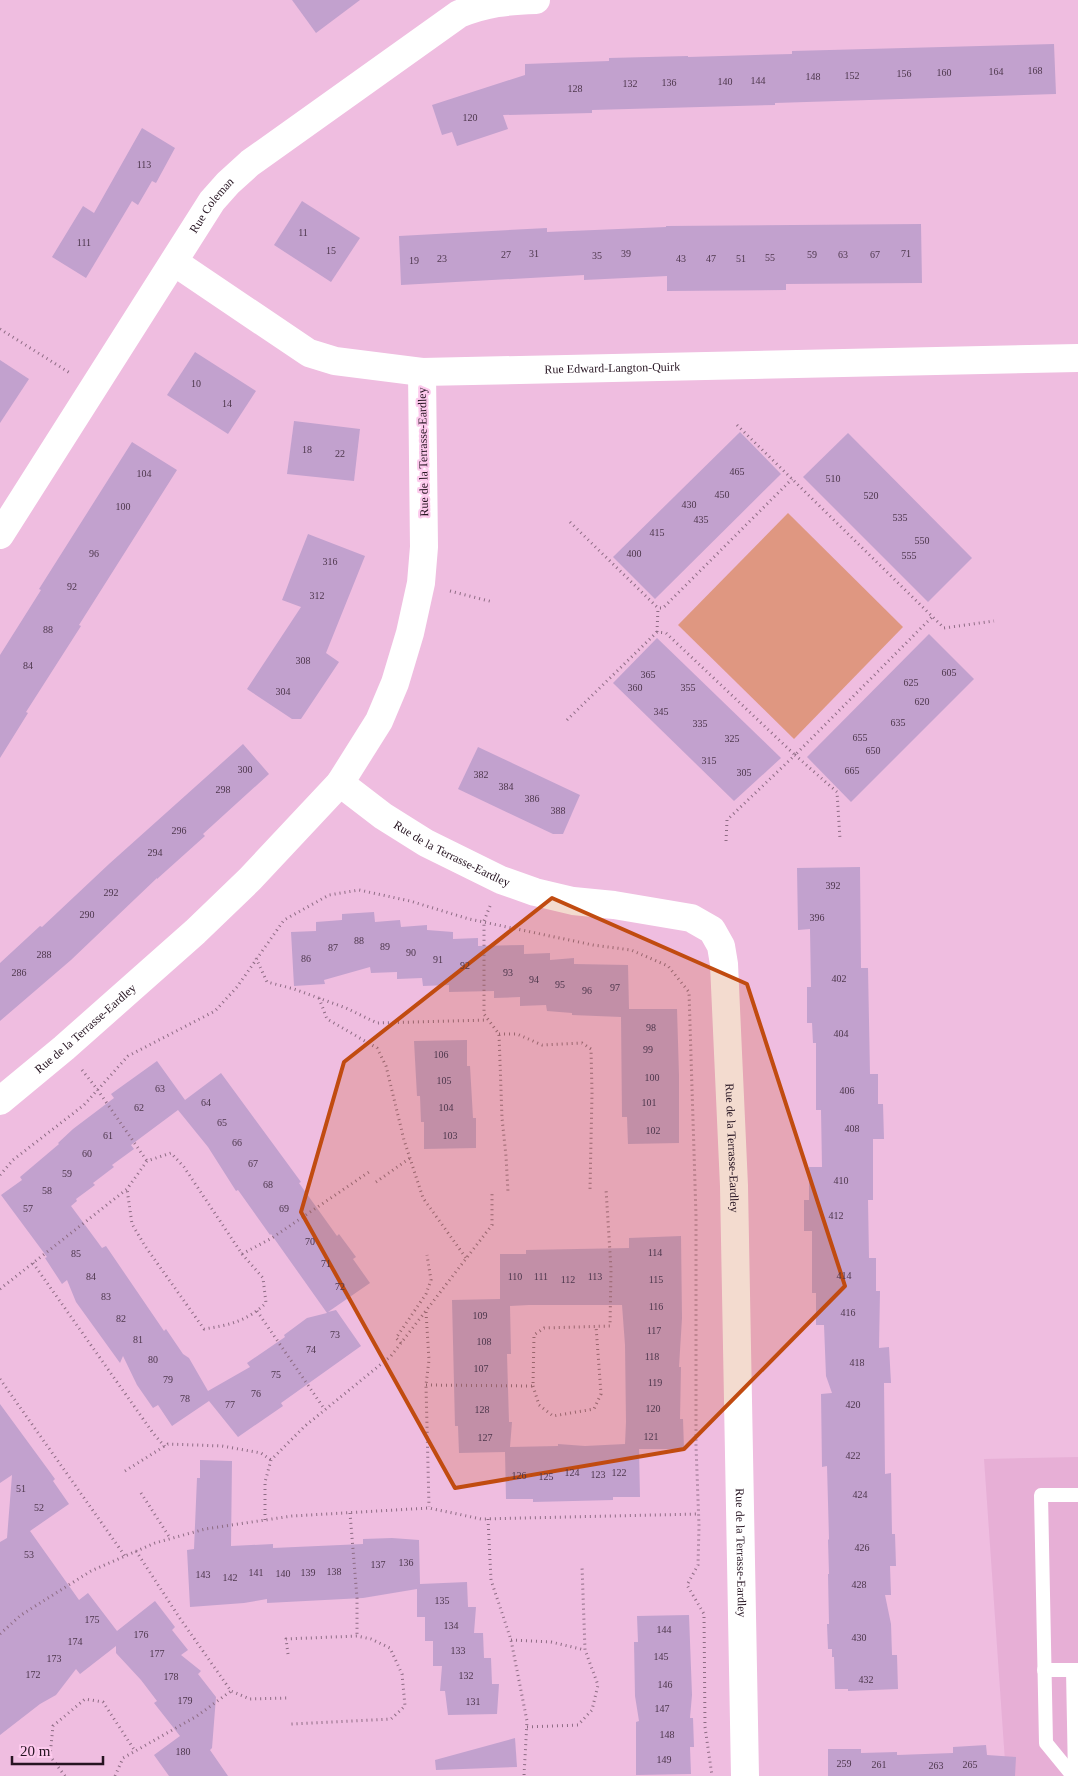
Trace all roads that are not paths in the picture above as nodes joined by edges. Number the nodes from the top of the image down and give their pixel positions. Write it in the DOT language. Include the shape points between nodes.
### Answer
graph roads {
  1 [pos="536,0"];
  2 [pos="174,262"];
  3 [pos="1078,358"];
  4 [pos="422,372"];
  5 [pos="0,535"];
  6 [pos="340,783"];
  7 [pos="0,1101"];
  8 [pos="1078,1495"];
  9 [pos="1044,1670"];
  10 [pos="1075,1670"];
  11 [pos="745,1776"];
  12 [pos="1074,1776"];
  1 -- 2 [label="street, Rue Coleman" via="483,5 459,14 250,163 212,201"];
  2 -- 4 [label="street, Rue Edward-Langton-Quirk" via="308,352 335,361"];
  2 -- 5 [label="street, Rue Coleman"];
  3 -- 4 [label="street, Rue Edward-Langton-Quirk"];
  4 -- 6 [label="street, Rue de la Terrasse-Eardley" via="424,547 421,583 395,683 379,721"];
  6 -- 7 [label="street, Rue de la Terrasse-Eardley" via="195,932"];
  6 -- 11 [label="street, Rue de la Terrasse-Eardley" via="426,843 501,880 573,901 691,918 712,930 721,946 734,1186"];
  8 -- 9 [label="lane" via="1040,1496"];
  9 -- 10 [label="lane"];
  9 -- 12 [label="lane" via="1046,1743"];
  10 -- 12 [label="lane"];
}
